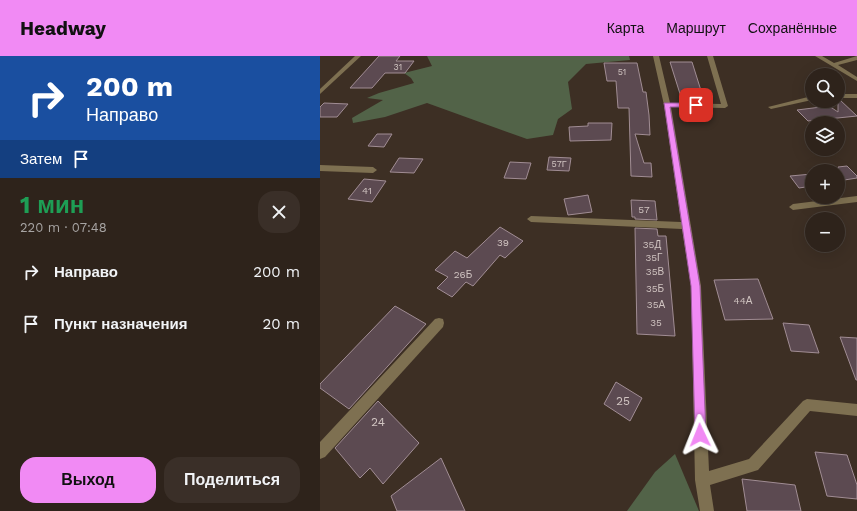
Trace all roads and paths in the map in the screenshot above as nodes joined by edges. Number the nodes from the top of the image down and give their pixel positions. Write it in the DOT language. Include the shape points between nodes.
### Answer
graph roads {
  1 [pos="358,56"];
  2 [pos="656,56"];
  3 [pos="710,56"];
  4 [pos="818,56"];
  5 [pos="857,58"];
  6 [pos="833,64"];
  7 [pos="857,78"];
  8 [pos="320,92"];
  9 [pos="845,96"];
  10 [pos="857,96"];
  11 [pos="805,100"];
  12 [pos="666,105"];
  13 [pos="771,107"];
  14 [pos="320,168"];
  15 [pos="373,170"];
  16 [pos="857,198"];
  17 [pos="793,207"];
  18 [pos="531,219"];
  19 [pos="686,226"];
  20 [pos="439,323"];
  21 [pos="857,410"];
  22 [pos="320,452"];
  23 [pos="702,480"];
  24 [pos="707,511"];
  1 -- 8 [label="street"];
  2 -- 12 [label="street"];
  3 -- 12 [label="street" via="725,106"];
  4 -- 6 [label="street"];
  5 -- 6 [label="street"];
  6 -- 7 [label="street"];
  9 -- 10 [label="street"];
  11 -- 13 [label="street"];
  12 -- 19 [label="street"];
  14 -- 15 [label="street"];
  16 -- 17 [label="street"];
  18 -- 19 [label="street"];
  19 -- 23 [label="street" via="696,286"];
  20 -- 22 [label="street"];
  21 -- 23 [label="street" via="807,405 753,466"];
  23 -- 24 [label="street"];
}
